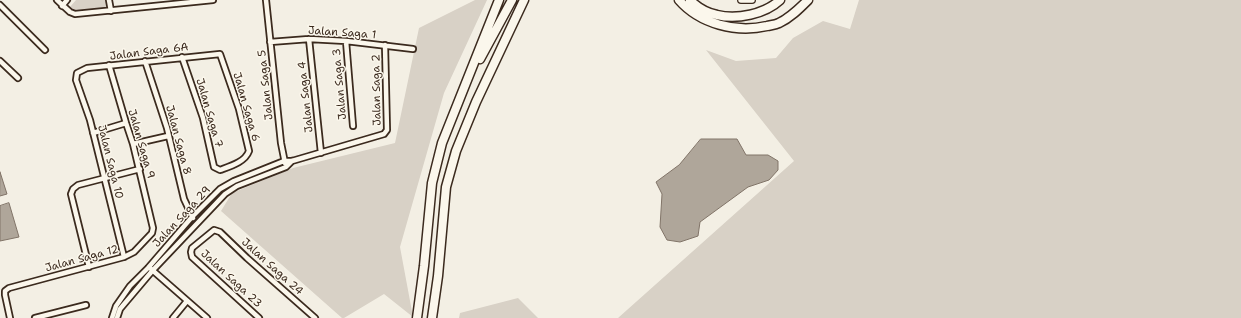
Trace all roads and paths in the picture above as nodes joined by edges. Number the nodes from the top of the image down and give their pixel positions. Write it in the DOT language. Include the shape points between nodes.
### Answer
graph roads {
  1 [pos="57,0"];
  2 [pos="68,0"];
  3 [pos="110,0"];
  4 [pos="150,0"];
  5 [pos="213,0"];
  6 [pos="266,0"];
  7 [pos="499,0"];
  8 [pos="512,0"];
  9 [pos="524,0"];
  10 [pos="529,0"];
  11 [pos="679,0"];
  12 [pos="690,0"];
  13 [pos="741,0"];
  14 [pos="752,0"];
  15 [pos="780,0"];
  16 [pos="808,0"];
  17 [pos="0,6"];
  18 [pos="62,6"];
  19 [pos="151,7"];
  20 [pos="111,11"];
  21 [pos="509,30"];
  22 [pos="309,39"];
  23 [pos="346,40"];
  24 [pos="270,42"];
  25 [pos="385,45"];
  26 [pos="413,49"];
  27 [pos="45,50"];
  28 [pos="222,56"];
  29 [pos="182,57"];
  30 [pos="0,61"];
  31 [pos="145,61"];
  32 [pos="109,65"];
  33 [pos="77,73"];
  34 [pos="18,78"];
  35 [pos="462,94"];
  36 [pos="126,123"];
  37 [pos="353,126"];
  38 [pos="93,133"];
  39 [pos="384,134"];
  40 [pos="168,136"];
  41 [pos="134,144"];
  42 [pos="322,152"];
  43 [pos="284,161"];
  44 [pos="292,161"];
  45 [pos="286,167"];
  46 [pos="140,169"];
  47 [pos="220,170"];
  48 [pos="105,178"];
  49 [pos="192,217"];
  50 [pos="198,221"];
  51 [pos="153,228"];
  52 [pos="217,230"];
  53 [pos="124,257"];
  54 [pos="89,267"];
  55 [pos="151,269"];
  56 [pos="187,301"];
  57 [pos="86,305"];
  58 [pos="10,318"];
  59 [pos="35,318"];
  60 [pos="112,318"];
  61 [pos="117,318"];
  62 [pos="173,318"];
  63 [pos="207,318"];
  64 [pos="259,318"];
  65 [pos="314,318"];
  66 [pos="417,318"];
  67 [pos="432,318"];
  1 -- 18 [label="street"];
  2 -- 18 [label="street"];
  3 -- 20 [label="street"];
  4 -- 19 [label="street"];
  5 -- 19 [label="street"];
  6 -- 24 [label="street, Jalan Saga 5"];
  7 -- 35 [label="highway"];
  8 -- 35 [label="highway"];
  9 -- 21 [label="highway"];
  10 -- 21 [label="highway"];
  11 -- 16 [label="highway" via="702,18 727,27 745,29 778,24"];
  12 -- 15 [label="highway" via="698,7 717,15 738,17 761,11"];
  13 -- 14 [label="street"];
  17 -- 27 [label="street"];
  18 -- 20 [label="street" via="75,14"];
  19 -- 20 [label="street"];
  21 -- 67 [label="highway" via="456,151 446,187"];
  22 -- 23 [label="street, Jalan Saga 1"];
  22 -- 24 [label="street, Jalan Saga 1"];
  22 -- 42 [label="street, Jalan Saga 4"];
  23 -- 25 [label="street, Jalan Saga 1"];
  23 -- 37 [label="street, Jalan Saga 3"];
  24 -- 43 [label="street, Jalan Saga 5"];
  25 -- 26 [label="street, Jalan Saga 1"];
  25 -- 39 [label="street, Jalan Saga 2" via="387,130"];
  28 -- 29 [label="street, Jalan Saga 6A" via="216,53"];
  28 -- 47 [label="street, Jalan Saga 6" via="249,151 244,159"];
  29 -- 31 [label="street, Jalan Saga 6A"];
  29 -- 47 [label="street, Jalan Saga 7" via="203,118 214,167"];
  30 -- 34 [label="street"];
  31 -- 32 [label="street, Jalan Saga 6A"];
  31 -- 40 [label="street, Jalan Saga 8"];
  32 -- 33 [label="street, Jalan Saga 6A" via="87,68"];
  32 -- 36 [label="street, Jalan Saga 9"];
  33 -- 38 [label="street, Jalan Saga 10" via="76,80"];
  35 -- 66 [label="highway" via="442,143 432,183"];
  36 -- 38 [label="street"];
  36 -- 41 [label="street, Jalan Saga 9"];
  38 -- 48 [label="street, Jalan Saga 10"];
  39 -- 42 [label="street, Jalan Saga 29"];
  40 -- 41 [label="street"];
  40 -- 49 [label="street, Jalan Saga 8" via="184,199"];
  41 -- 46 [label="street, Jalan Saga 9"];
  42 -- 44 [label="street, Jalan Saga 29"];
  43 -- 44 [label="street, Jalan Saga 29"];
  43 -- 45 [label="street, Jalan Saga 5"];
  43 -- 49 [label="street, Jalan Saga 29" via="220,189"];
  44 -- 45 [label="street, Jalan Saga 29"];
  45 -- 50 [label="street, Jalan Saga 29" via="237,186 225,194"];
  46 -- 48 [label="street"];
  46 -- 51 [label="street, Jalan Saga 9"];
  48 -- 53 [label="street, Jalan Saga 10"];
  48 -- 54 [label="street" via="78,185 73,188 71,194"];
  49 -- 50 [label="street"];
  49 -- 55 [label="street, Jalan Saga 29"];
  50 -- 55 [label="street, Jalan Saga 29"];
  51 -- 53 [label="street, Jalan Saga 12" via="150,236 134,252"];
  52 -- 64 [label="street, Jalan Saga 23" via="192,248 192,257"];
  52 -- 65 [label="street, Jalan Saga 24"];
  53 -- 54 [label="street, Jalan Saga 12"];
  54 -- 58 [label="street, Jalan Saga 12" via="9,288 5,295"];
  55 -- 56 [label="street"];
  55 -- 60 [label="street, Jalan Saga 29" via="130,286 116,306"];
  55 -- 61 [label="street, Jalan Saga 29" via="120,309"];
  56 -- 62 [label="street"];
  56 -- 63 [label="street"];
  57 -- 59 [label="street"];
}
